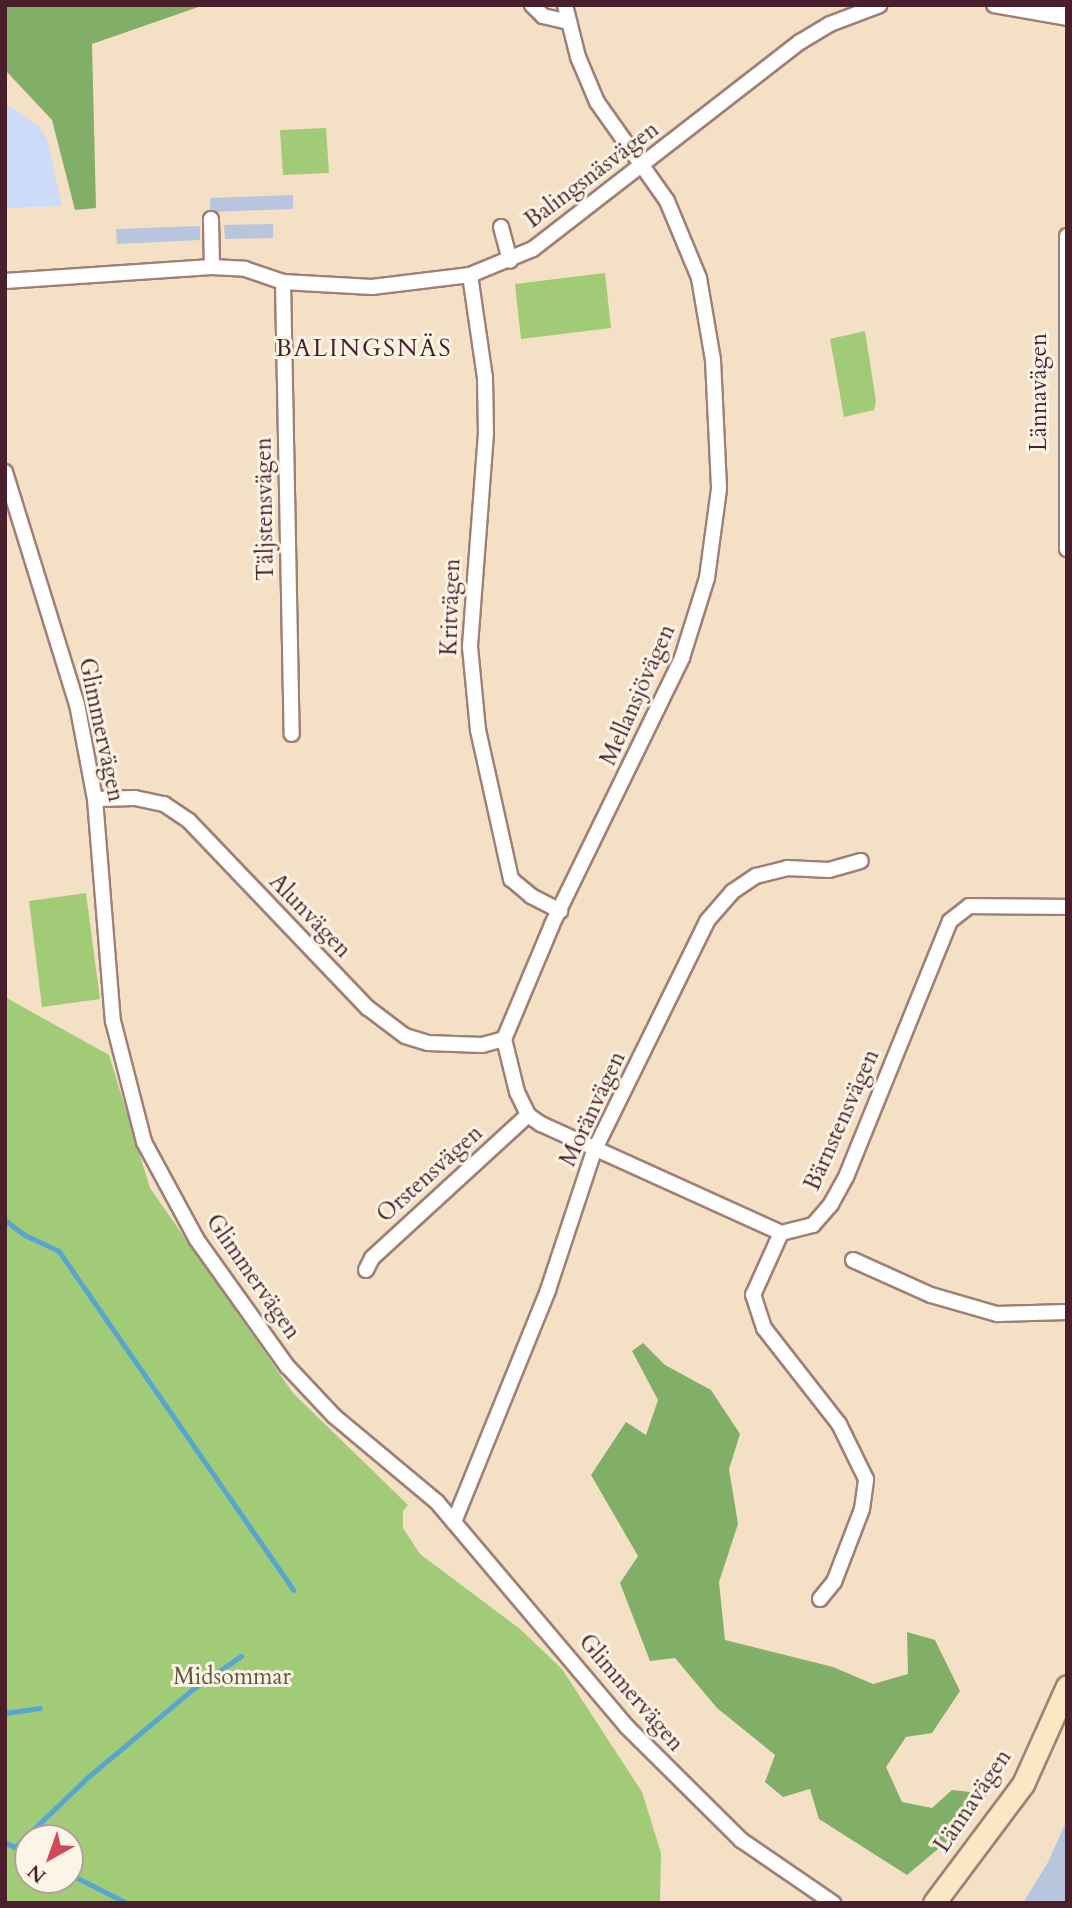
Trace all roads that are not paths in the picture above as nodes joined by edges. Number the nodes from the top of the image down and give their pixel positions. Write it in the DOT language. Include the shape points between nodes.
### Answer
graph roads {
  1 [pos="532,5"];
  2 [pos="565,5"];
  3 [pos="880,5"];
  4 [pos="994,5"];
  5 [pos="1067,7"];
  6 [pos="1011,9"];
  7 [pos="1067,18"];
  8 [pos="569,22"];
  9 [pos="642,167"];
  10 [pos="211,219"];
  11 [pos="501,227"];
  12 [pos="1067,236"];
  13 [pos="510,261"];
  14 [pos="212,267"];
  15 [pos="470,275"];
  16 [pos="5,281"];
  17 [pos="284,282"];
  18 [pos="5,472"];
  19 [pos="1067,549"];
  20 [pos="292,734"];
  21 [pos="94,799"];
  22 [pos="861,862"];
  23 [pos="1067,907"];
  24 [pos="560,911"];
  25 [pos="504,1039"];
  26 [pos="528,1115"];
  27 [pos="594,1151"];
  28 [pos="780,1233"];
  29 [pos="853,1260"];
  30 [pos="366,1270"];
  31 [pos="1067,1312"];
  32 [pos="454,1522"];
  33 [pos="820,1599"];
  34 [pos="1067,1686"];
  35 [pos="833,1903"];
  36 [pos="934,1903"];
  1 -- 8 [label="street" via="543,16"];
  2 -- 8 [label="street, Mellansjövägen"];
  3 -- 9 [label="street, Balingsnäsvägen" via="830,24 800,42"];
  4 -- 6 [label="street"];
  5 -- 6 [label="street"];
  6 -- 7 [label="street"];
  8 -- 9 [label="street, Mellansjövägen" via="597,102"];
  9 -- 13 [label="street, Balingsnäsvägen" via="568,226"];
  9 -- 24 [label="street, Mellansjövägen" via="677,219 699,278 713,360 718,502 708,578 686,648"];
  10 -- 14 [label="street"];
  11 -- 13 [label="street"];
  12 -- 19 [label="street, Lännavägen"];
  13 -- 15 [label="street, Balingsnäsvägen"];
  14 -- 16 [label="street, Balingsnäsvägen"];
  14 -- 17 [label="street, Balingsnäsvägen" via="245,269"];
  15 -- 17 [label="street, Balingsnäsvägen" via="372,288"];
  15 -- 24 [label="street, Kritvägen" via="485,378 486,433 470,647 478,730 511,879"];
  17 -- 20 [label="street, Täljstensvägen"];
  18 -- 21 [label="street, Glimmervägen" via="77,704"];
  21 -- 25 [label="street, Alunvägen" via="135,798 164,804 189,821 368,1008 405,1036 482,1045"];
  21 -- 32 [label="street, Glimmervägen" via="113,1021 144,1142 197,1240 287,1366 334,1416 437,1502"];
  22 -- 27 [label="street, Moränvägen" via="830,870 799,867 765,872 724,900 707,922"];
  23 -- 28 [label="street, Bärnstensvägen" via="969,906 950,921 841,1186 813,1225"];
  24 -- 25 [label="street, Mellansjövägen"];
  25 -- 26 [label="street"];
  26 -- 27 [label="street"];
  26 -- 30 [label="street, Orstensvägen" via="372,1258"];
  27 -- 28 [label="street"];
  27 -- 32 [label="street, Moränvägen" via="548,1290"];
  28 -- 33 [label="street" via="753,1294 765,1328 839,1424 866,1479 862,1509 834,1582"];
  29 -- 31 [label="street" via="931,1295 997,1314"];
  32 -- 35 [label="street, Glimmervägen" via="627,1727 702,1805 741,1840"];
  34 -- 36 [label="main road, Lännavägen" via="1023,1784"];
}
